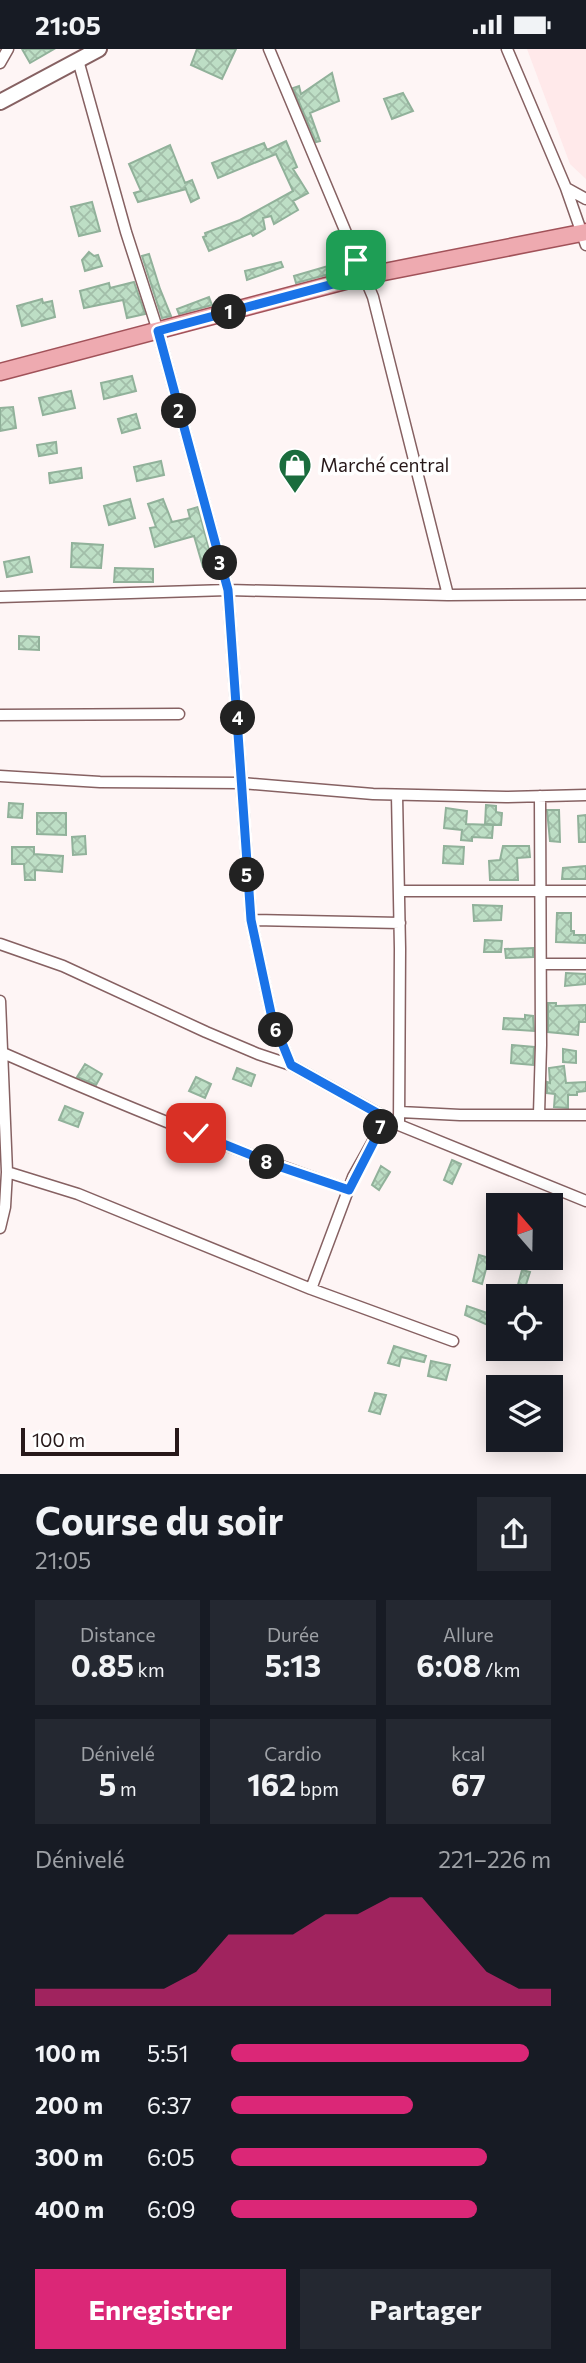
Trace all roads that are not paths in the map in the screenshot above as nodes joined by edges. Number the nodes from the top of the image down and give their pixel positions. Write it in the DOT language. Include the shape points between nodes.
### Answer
graph roads {
  1 [pos="8,49"];
  2 [pos="99,49"];
  3 [pos="268,49"];
  4 [pos="506,49"];
  5 [pos="78,60"];
  6 [pos="0,63"];
  7 [pos="0,102"];
  8 [pos="566,188"];
  9 [pos="586,199"];
  10 [pos="585,237"];
  11 [pos="363,276"];
  12 [pos="158,331"];
  13 [pos="0,372"];
  14 [pos="228,590"];
  15 [pos="586,594"];
  16 [pos="449,595"];
  17 [pos="0,597"];
  18 [pos="178,714"];
  19 [pos="0,715"];
  20 [pos="0,776"];
  21 [pos="242,783"];
  22 [pos="397,795"];
  23 [pos="586,795"];
  24 [pos="540,796"];
  25 [pos="399,891"];
  26 [pos="541,891"];
  27 [pos="586,891"];
  28 [pos="251,920"];
  29 [pos="400,923"];
  30 [pos="0,944"];
  31 [pos="541,964"];
  32 [pos="586,964"];
  33 [pos="0,1001"];
  34 [pos="3,1053"];
  35 [pos="291,1065"];
  36 [pos="400,1112"];
  37 [pos="539,1114"];
  38 [pos="586,1115"];
  39 [pos="386,1118"];
  40 [pos="399,1125"];
  41 [pos="7,1172"];
  42 [pos="349,1190"];
  43 [pos="586,1201"];
  44 [pos="0,1228"];
  45 [pos="311,1289"];
  46 [pos="453,1341"];
  1 -- 6 [label="street"];
  2 -- 5 [label="street"];
  3 -- 11 [label="street"];
  4 -- 8 [label="street"];
  5 -- 7 [label="street"];
  5 -- 12 [label="street" via="125,232"];
  8 -- 9 [label="street"];
  8 -- 10 [label="street"];
  10 -- 11 [label="main road"];
  11 -- 12 [label="main road"];
  11 -- 16 [label="street" via="375,306"];
  12 -- 13 [label="main road"];
  12 -- 14 [label="street"];
  14 -- 16 [label="street"];
  14 -- 17 [label="street"];
  14 -- 21 [label="street"];
  15 -- 16 [label="street"];
  18 -- 19 [label="street"];
  20 -- 21 [label="street"];
  21 -- 22 [label="street"];
  21 -- 28 [label="street"];
  22 -- 24 [label="street"];
  22 -- 25 [label="street"];
  23 -- 24 [label="street"];
  24 -- 26 [label="street"];
  25 -- 26 [label="street"];
  25 -- 29 [label="street"];
  26 -- 27 [label="street"];
  26 -- 31 [label="street"];
  28 -- 29 [label="street"];
  28 -- 35 [label="street" via="272,1018"];
  29 -- 36 [label="street"];
  30 -- 35 [label="street" via="63,966 217,1037"];
  31 -- 32 [label="street"];
  31 -- 37 [label="street"];
  33 -- 34 [label="street"];
  34 -- 41 [label="street"];
  34 -- 42 [label="street" via="269,1163"];
  35 -- 39 [label="street"];
  36 -- 37 [label="street"];
  36 -- 40 [label="street"];
  37 -- 38 [label="street"];
  39 -- 40 [label="street"];
  39 -- 42 [label="street"];
  40 -- 43 [label="street"];
  41 -- 44 [label="street"];
  41 -- 45 [label="street" via="90,1199"];
  42 -- 45 [label="street"];
  45 -- 46 [label="street"];
}
